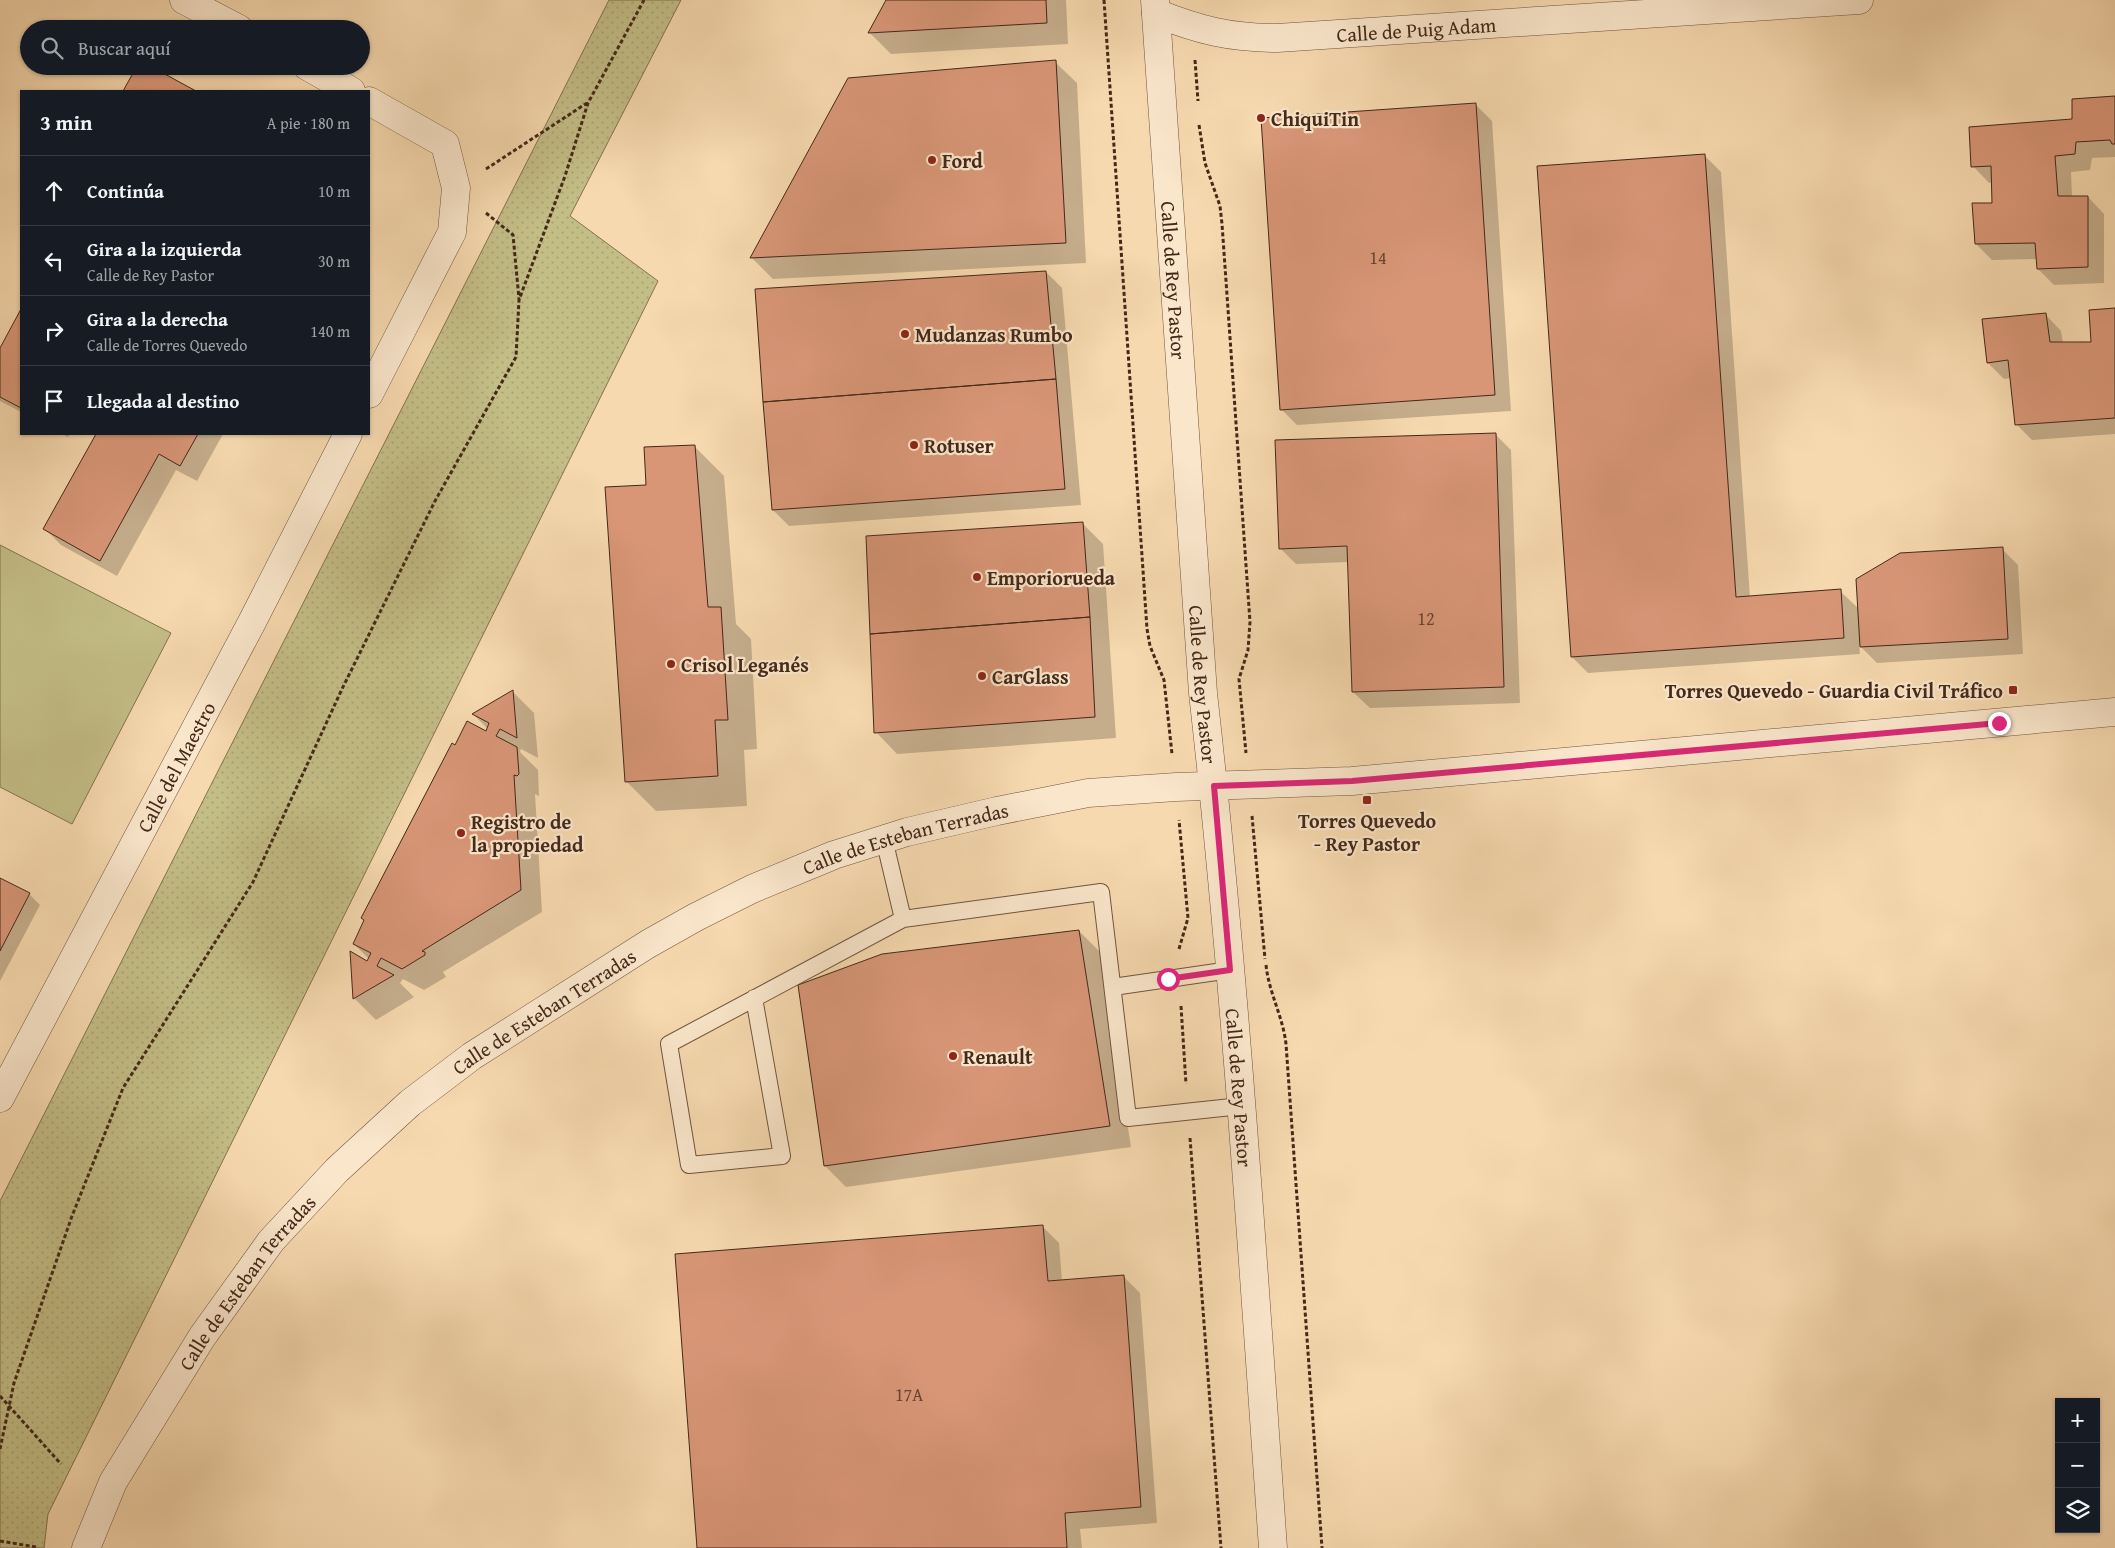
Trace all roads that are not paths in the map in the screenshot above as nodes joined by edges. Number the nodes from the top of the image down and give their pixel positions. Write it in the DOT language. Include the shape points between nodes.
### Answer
graph roads {
  1 [pos="184,0"];
  2 [pos="1859,0"];
  3 [pos="1155,7"];
  4 [pos="222,20"];
  5 [pos="323,75"];
  6 [pos="350,90"];
  7 [pos="370,102"];
  8 [pos="370,392"];
  9 [pos="347,435"];
  10 [pos="2115,712"];
  11 [pos="1214,786"];
  12 [pos="884,839"];
  13 [pos="903,918"];
  14 [pos="1230,970"];
  15 [pos="1113,987"];
  16 [pos="754,998"];
  17 [pos="0,1098"];
  18 [pos="1241,1106"];
  19 [pos="86,1548"];
  20 [pos="1273,1548"];
  1 -- 4 [label="street"];
  2 -- 3 [label="street, Calle de Puig Adam" via="1277,38 1230,36 1194,28"];
  3 -- 11 [label="street, Calle de Rey Pastor" via="1203,693"];
  5 -- 6 [label="street"];
  7 -- 8 [label="street" via="445,144 456,188 452,232"];
  9 -- 17 [label="street, Calle del Maestro"];
  10 -- 11 [label="street, Calle de Esteban Terradas" via="1352,781"];
  11 -- 12 [label="street, Calle de Esteban Terradas" via="1088,793"];
  11 -- 14 [label="street, Calle de Rey Pastor"];
  12 -- 13 [label="lane"];
  12 -- 19 [label="street, Calle de Esteban Terradas" via="834,855 752,889 696,917 472,1056 410,1103 337,1170 271,1241 202,1337 135,1445 113,1482"];
  13 -- 15 [label="lane" via="1102,892"];
  13 -- 16 [label="lane"];
  14 -- 15 [label="lane"];
  14 -- 18 [label="street, Calle de Rey Pastor"];
  15 -- 18 [label="lane" via="1128,1118"];
  16 -- 16 [label="lane" via="669,1044 689,1165 782,1156"];
  18 -- 20 [label="street, Calle de Rey Pastor"];
}
